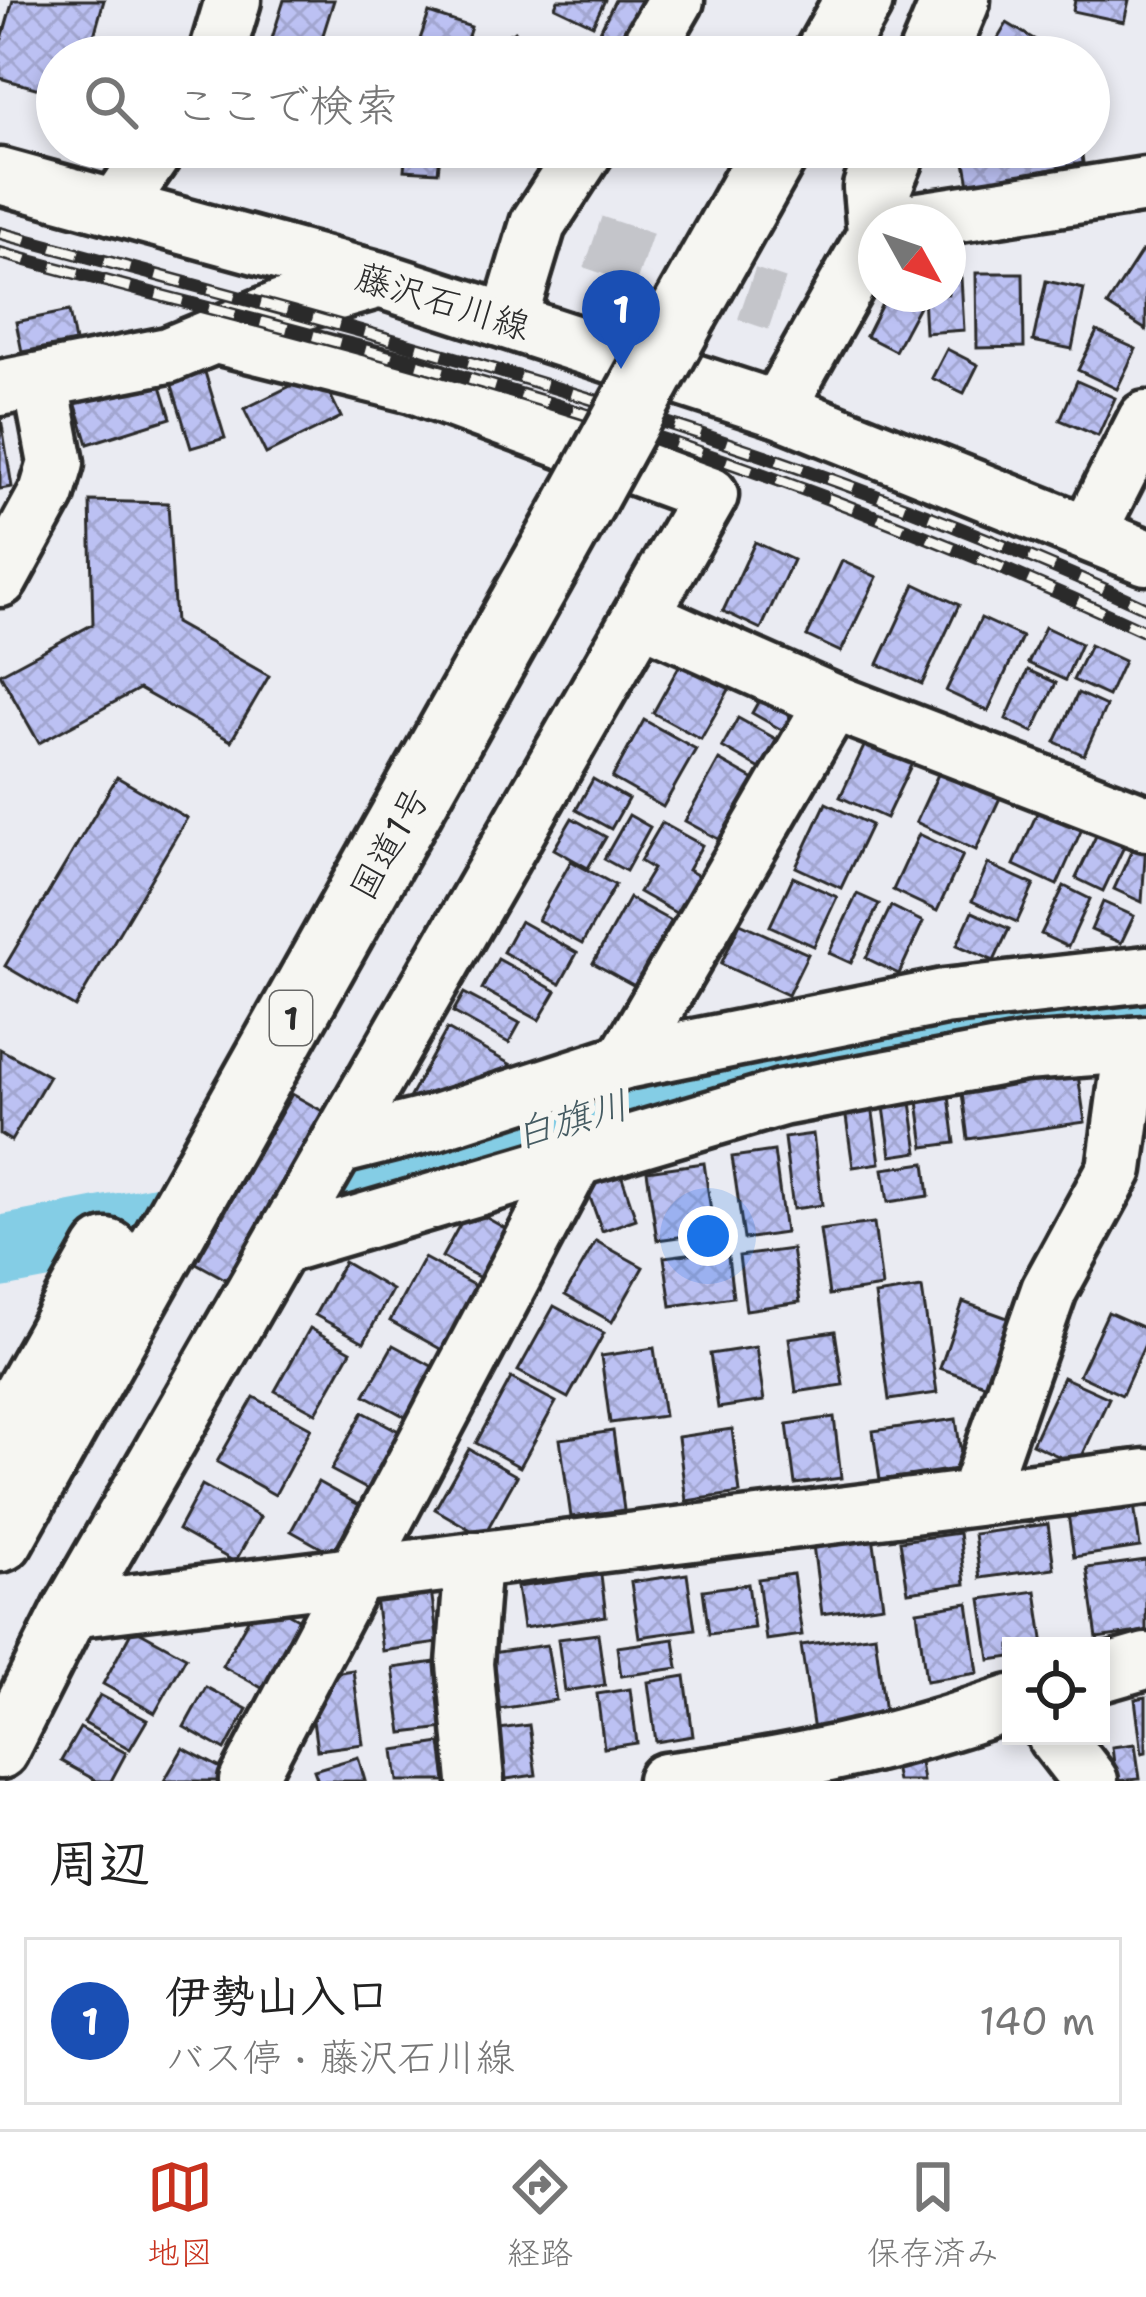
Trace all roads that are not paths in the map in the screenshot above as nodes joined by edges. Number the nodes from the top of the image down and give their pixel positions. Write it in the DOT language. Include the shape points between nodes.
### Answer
graph roads {
  1 [pos="233,0"];
  2 [pos="676,0"];
  3 [pos="809,0"];
  4 [pos="859,0"];
  5 [pos="956,0"];
  6 [pos="222,36"];
  7 [pos="655,36"];
  8 [pos="789,36"];
  9 [pos="839,36"];
  10 [pos="941,36"];
  11 [pos="144,168"];
  12 [pos="574,168"];
  13 [pos="720,168"];
  14 [pos="762,168"];
  15 [pos="885,168"];
  16 [pos="0,176"];
  17 [pos="1146,185"];
  18 [pos="878,204"];
  19 [pos="116,208"];
  20 [pos="966,213"];
  21 [pos="858,265"];
  22 [pos="380,280"];
  23 [pos="666,302"];
  24 [pos="509,320"];
  25 [pos="220,337"];
  26 [pos="21,386"];
  27 [pos="776,409"];
  28 [pos="1146,418"];
  29 [pos="564,487"];
  30 [pos="1088,533"];
  31 [pos="1146,557"];
  32 [pos="0,579"];
  33 [pos="642,616"];
  34 [pos="833,702"];
  35 [pos="1146,823"];
  36 [pos="1146,974"];
  37 [pos="1139,1044"];
  38 [pos="625,1061"];
  39 [pos="340,1146"];
  40 [pos="575,1160"];
  41 [pos="284,1245"];
  42 [pos="67,1324"];
  43 [pos="0,1380"];
  44 [pos="0,1443"];
  45 [pos="1146,1477"];
  46 [pos="977,1496"];
  47 [pos="0,1538"];
  48 [pos="473,1560"];
  49 [pos="352,1574"];
  50 [pos="71,1610"];
  51 [pos="1146,1661"];
  52 [pos="1110,1671"];
  53 [pos="1002,1706"];
  54 [pos="1062,1745"];
  55 [pos="0,1750"];
  56 [pos="247,1781"];
  57 [pos="476,1781"];
  58 [pos="665,1781"];
  59 [pos="1090,1781"];
  1 -- 6 [label="street"];
  2 -- 7 [label="street"];
  3 -- 8 [label="highway"];
  4 -- 9 [label="highway"];
  5 -- 10 [label="highway"];
  11 -- 19 [label="street"];
  12 -- 24 [label="street" via="538,224"];
  13 -- 23 [label="highway, 国道1号 / 1"];
  14 -- 23 [label="highway, 国道1号 / 1"];
  15 -- 18 [label="highway"];
  16 -- 19 [label="street, 藤沢石川線"];
  17 -- 20 [label="street"];
  19 -- 22 [label="street, 藤沢石川線"];
  21 -- 27 [label="street"];
  22 -- 24 [label="street, 藤沢石川線"];
  22 -- 25 [label="street" via="282,308"];
  23 -- 29 [label="highway, 国道1号 / 1, bridge"];
  24 -- 27 [label="street, 藤沢石川線"];
  25 -- 26 [label="street"];
  25 -- 33 [label="street" via="413,385 710,495"];
  26 -- 32 [label="street" via="56,463"];
  27 -- 30 [label="street, 藤沢石川線"];
  28 -- 30 [label="street"];
  29 -- 42 [label="highway, 国道1号 / 1"];
  29 -- 47 [label="highway, 国道1号 / 1"];
  30 -- 31 [label="street, 藤沢石川線"];
  33 -- 34 [label="street"];
  33 -- 39 [label="street"];
  34 -- 35 [label="street"];
  34 -- 38 [label="street"];
  36 -- 38 [label="street" via="944,997"];
  37 -- 40 [label="street" via="1024,1053 781,1098"];
  37 -- 46 [label="street" via="1115,1169 1049,1290"];
  38 -- 39 [label="street"];
  39 -- 41 [label="street"];
  40 -- 41 [label="street"];
  40 -- 49 [label="street"];
  41 -- 50 [label="street"];
  42 -- 43 [label="highway"];
  42 -- 44 [label="highway, 国道1号 / 1"];
  45 -- 46 [label="street"];
  46 -- 48 [label="street"];
  48 -- 49 [label="street"];
  48 -- 57 [label="street" via="464,1648"];
  49 -- 50 [label="street"];
  49 -- 56 [label="street"];
  50 -- 55 [label="street"];
  51 -- 52 [label="street"];
  53 -- 58 [label="street" via="891,1744"];
  54 -- 59 [label="street"];
}
